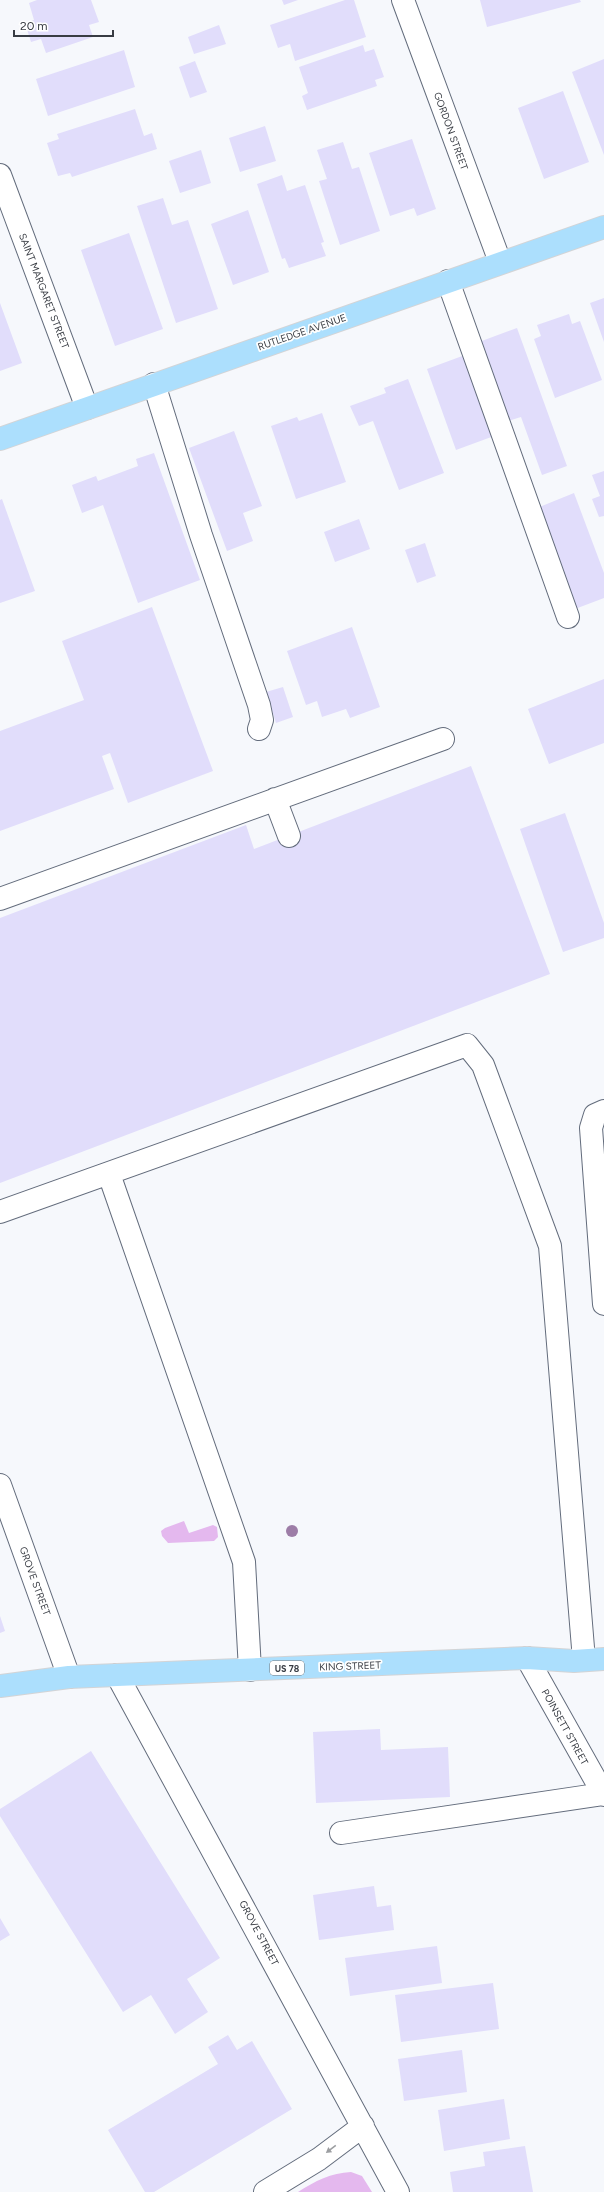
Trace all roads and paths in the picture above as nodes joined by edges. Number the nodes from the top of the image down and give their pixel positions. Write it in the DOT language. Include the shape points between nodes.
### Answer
graph roads {
  1 [pos="403,0"];
  2 [pos="0,175"];
  3 [pos="604,227"];
  4 [pos="500,262"];
  5 [pos="448,281"];
  6 [pos="154,384"];
  7 [pos="87,408"];
  8 [pos="0,439"];
  9 [pos="568,617"];
  10 [pos="259,729"];
  11 [pos="443,739"];
  12 [pos="275,799"];
  13 [pos="289,836"];
  14 [pos="0,899"];
  15 [pos="604,1111"];
  16 [pos="109,1174"];
  17 [pos="0,1212"];
  18 [pos="604,1304"];
  19 [pos="0,1485"];
  20 [pos="527,1658"];
  21 [pos="594,1660"];
  22 [pos="250,1670"];
  23 [pos="117,1675"];
  24 [pos="69,1677"];
  25 [pos="0,1686"];
  26 [pos="604,1794"];
  27 [pos="341,1833"];
  28 [pos="363,2126"];
  29 [pos="265,2192"];
  30 [pos="398,2192"];
  1 -- 4 [label="street, GORDON STREET"];
  2 -- 7 [label="street, SAINT MARGARET STREET"];
  3 -- 4 [label="main road, RUTLEDGE AVENUE"];
  4 -- 5 [label="main road, RUTLEDGE AVENUE"];
  5 -- 6 [label="main road, RUTLEDGE AVENUE"];
  5 -- 9 [label="street"];
  6 -- 7 [label="main road, RUTLEDGE AVENUE"];
  6 -- 10 [label="street" via="201,535 259,705 262,720"];
  7 -- 8 [label="main road, RUTLEDGE AVENUE"];
  11 -- 12 [label="street"];
  12 -- 13 [label="street"];
  12 -- 14 [label="street"];
  15 -- 18 [label="street" via="595,1115 591,1128"];
  16 -- 17 [label="street"];
  16 -- 21 [label="street" via="467,1044 483,1065 550,1246"];
  16 -- 22 [label="street" via="244,1562"];
  19 -- 24 [label="street, GROVE STREET"];
  20 -- 21 [label="main road, KING STREET / US 78"];
  20 -- 22 [label="main road, KING STREET / US 78"];
  20 -- 26 [label="street, POINSETT STREET"];
  22 -- 23 [label="main road, KING STREET / US 78"];
  23 -- 24 [label="main road, KING STREET / US 78"];
  23 -- 28 [label="street, GROVE STREET"];
  24 -- 25 [label="main road, KING STREET / US 78"];
  26 -- 27 [label="street"];
  28 -- 29 [label="street, one-way" via="319,2159"];
  28 -- 30 [label="street, GROVE STREET"];
}
